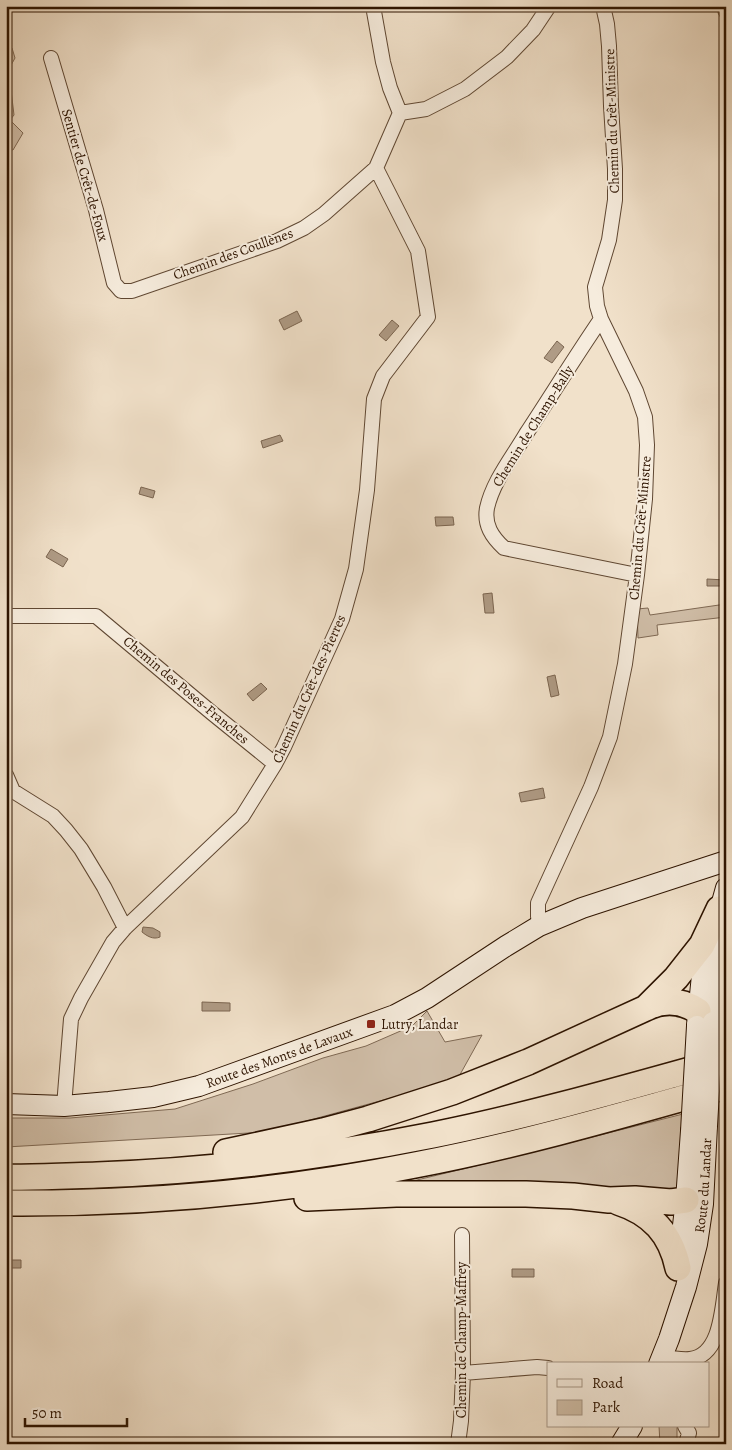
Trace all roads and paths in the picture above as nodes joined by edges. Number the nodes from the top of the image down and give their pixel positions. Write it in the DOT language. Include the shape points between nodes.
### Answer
graph roads {
  1 [pos="373,6"];
  2 [pos="549,6"];
  3 [pos="602,6"];
  4 [pos="51,58"];
  5 [pos="400,113"];
  6 [pos="376,168"];
  7 [pos="121,291"];
  8 [pos="601,319"];
  9 [pos="637,575"];
  10 [pos="6,616"];
  11 [pos="275,764"];
  12 [pos="6,775"];
  13 [pos="722,862"];
  14 [pos="722,899"];
  15 [pos="539,926"];
  16 [pos="125,928"];
  17 [pos="646,1008"];
  18 [pos="703,1021"];
  19 [pos="726,1060"];
  20 [pos="718,1085"];
  21 [pos="6,1104"];
  22 [pos="64,1106"];
  23 [pos="699,1128"];
  24 [pos="75,1176"];
  25 [pos="6,1177"];
  26 [pos="704,1183"];
  27 [pos="609,1200"];
  28 [pos="686,1200"];
  29 [pos="100,1202"];
  30 [pos="6,1203"];
  31 [pos="462,1235"];
  32 [pos="678,1268"];
  33 [pos="726,1284"];
  34 [pos="678,1308"];
  35 [pos="661,1360"];
  36 [pos="547,1368"];
  37 [pos="463,1373"];
  38 [pos="631,1428"];
  39 [pos="686,1428"];
  40 [pos="458,1444"];
  41 [pos="621,1444"];
  42 [pos="686,1444"];
  1 -- 5 [label="street" via="383,62"];
  2 -- 5 [label="street" via="533,30 508,57 465,90 426,109"];
  3 -- 8 [label="street, Chemin du Crêt-Ministre" via="609,46 615,200 609,240 595,286"];
  4 -- 7 [label="street, Sentier de Crêt-de-Foux" via="114,283"];
  5 -- 6 [label="street, Chemin des Coullènes"];
  6 -- 7 [label="street, Chemin des Coullènes" via="324,214 284,238 132,291"];
  6 -- 11 [label="street, Chemin du Crêt-des-Pierres" via="418,251 428,317 383,376 374,400 367,490 356,569 342,619"];
  8 -- 9 [label="street, Chemin du Crêt-Ministre" via="636,390 645,417 645,499"];
  8 -- 9 [label="street, Chemin de Champ-Bally" via="494,485 487,510 488,528 504,548"];
  9 -- 15 [label="street, Chemin du Crêt-Ministre" via="625,664 610,737 538,903"];
  10 -- 11 [label="street, Chemin des Poses-Franches" via="96,616"];
  11 -- 16 [label="street, Chemin du Crêt-des-Pierres" via="242,817"];
  12 -- 16 [label="street" via="13,791 53,816 76,843"];
  13 -- 15 [label="main road, Route des Monts de Lavaux" via="582,908"];
  14 -- 17 [label="highway" via="702,945"];
  14 -- 18 [label="main road, Route du Landar"];
  15 -- 22 [label="main road, Route des Monts de Lavaux" via="427,998 372,1024 199,1086 153,1097"];
  16 -- 22 [label="street, Chemin du Crêt-des-Pierres" via="113,942 71,1019"];
  17 -- 18 [label="highway" via="672,1001 682,1003"];
  17 -- 24 [label="highway" via="490,1078 386,1114 238,1150"];
  18 -- 20 [label="main road, Route du Landar, bridge"];
  18 -- 23 [label="main road, Route du Landar, bridge"];
  19 -- 24 [label="highway" via="502,1120 364,1148 226,1167"];
  20 -- 23 [label="main road, Route du Landar, bridge"];
  20 -- 29 [label="highway" via="589,1124 416,1165 282,1187"];
  21 -- 22 [label="main road, Route des Monts de Lavaux"];
  23 -- 26 [label="main road, Route du Landar"];
  23 -- 28 [label="main road, Route du Landar"];
  24 -- 25 [label="highway"];
  26 -- 28 [label="main road"];
  26 -- 34 [label="main road, Route du Landar" via="697,1244"];
  27 -- 28 [label="highway"];
  27 -- 29 [label="highway" via="573,1196 396,1194 240,1202"];
  27 -- 32 [label="highway" via="630,1206 654,1222 670,1243"];
  28 -- 32 [label="main road, Route du Landar"];
  29 -- 30 [label="highway"];
  31 -- 37 [label="street, Chemin de Champ-Maffrey"];
  32 -- 34 [label="main road, Route du Landar"];
  33 -- 35 [label="street" via="718,1328 704,1354 692,1359"];
  34 -- 35 [label="main road, Route du Landar"];
  36 -- 37 [label="street"];
  37 -- 40 [label="street, Chemin de Champ-Maffrey"];
  38 -- 41 [label="main road"];
  39 -- 42 [label="street" via="689,1433"];
}
